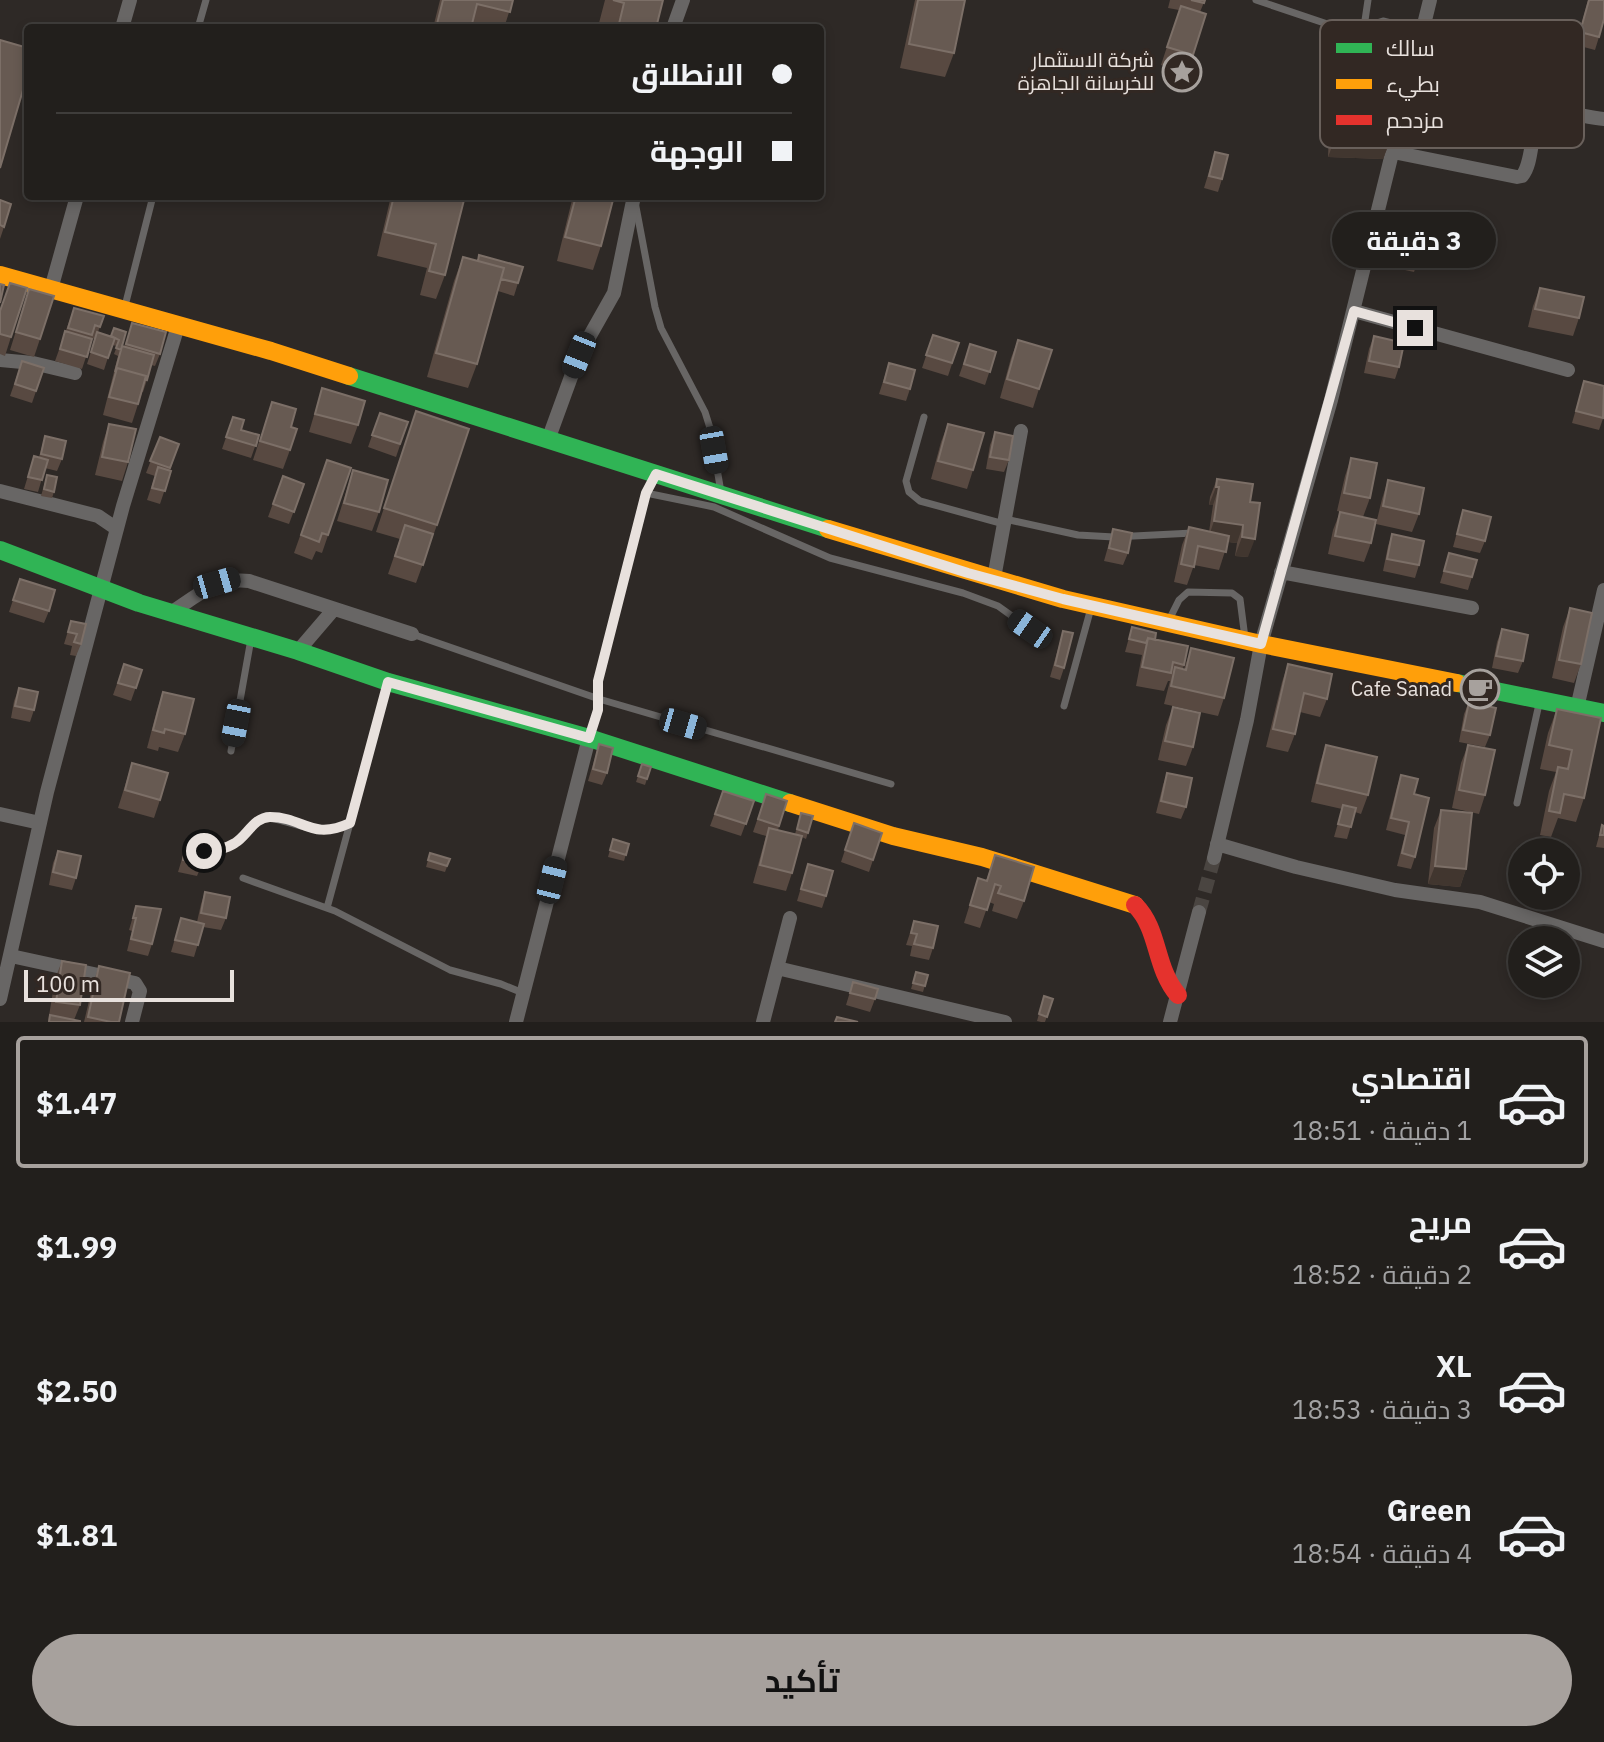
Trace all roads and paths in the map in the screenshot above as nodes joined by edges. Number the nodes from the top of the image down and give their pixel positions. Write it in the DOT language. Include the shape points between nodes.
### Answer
graph roads {
  1 [pos="130,0"];
  2 [pos="206,0"];
  3 [pos="683,0"];
  4 [pos="1256,0"];
  5 [pos="1368,0"];
  6 [pos="1430,0"];
  7 [pos="1324,20"];
  8 [pos="1364,20"];
  9 [pos="1425,20"];
  10 [pos="123,24"];
  11 [pos="199,24"];
  12 [pos="674,24"];
  13 [pos="1584,117"];
  14 [pos="1604,119"];
  15 [pos="1394,148"];
  16 [pos="1532,148"];
  17 [pos="1393,152"];
  18 [pos="76,200"];
  19 [pos="152,200"];
  20 [pos="633,200"];
  21 [pos="635,200"];
  22 [pos="0,275"];
  23 [pos="51,289"];
  24 [pos="124,308"];
  25 [pos="1354,311"];
  26 [pos="178,326"];
  27 [pos="0,360"];
  28 [pos="1568,370"];
  29 [pos="75,373"];
  30 [pos="924,417"];
  31 [pos="1021,431"];
  32 [pos="548,440"];
  33 [pos="656,474"];
  34 [pos="0,491"];
  35 [pos="646,493"];
  36 [pos="722,494"];
  37 [pos="1005,522"];
  38 [pos="117,529"];
  39 [pos="1194,533"];
  40 [pos="0,550"];
  41 [pos="1281,572"];
  42 [pos="994,578"];
  43 [pos="101,590"];
  44 [pos="1604,590"];
  45 [pos="1092,605"];
  46 [pos="1472,608"];
  47 [pos="334,609"];
  48 [pos="172,612"];
  49 [pos="1168,622"];
  50 [pos="1030,629"];
  51 [pos="412,634"];
  52 [pos="252,636"];
  53 [pos="1253,642"];
  54 [pos="298,651"];
  55 [pos="388,682"];
  56 [pos="599,699"];
  57 [pos="1540,700"];
  58 [pos="1064,706"];
  59 [pos="1577,708"];
  60 [pos="1604,713"];
  61 [pos="589,738"];
  62 [pos="231,751"];
  63 [pos="891,784"];
  64 [pos="1517,803"];
  65 [pos="0,814"];
  66 [pos="40,823"];
  67 [pos="350,823"];
  68 [pos="204,851"];
  69 [pos="243,878"];
  70 [pos="327,908"];
  71 [pos="1199,912"];
  72 [pos="790,918"];
  73 [pos="1604,941"];
  74 [pos="11,956"];
  75 [pos="777,968"];
  76 [pos="523,993"];
  77 [pos="1178,995"];
  78 [pos="0,999"];
  79 [pos="132,1022"];
  80 [pos="516,1022"];
  81 [pos="763,1022"];
  82 [pos="1005,1022"];
  83 [pos="1170,1022"];
  1 -- 10 [label="street"];
  2 -- 11 [label="lane"];
  3 -- 12 [label="street"];
  4 -- 7 [label="lane"];
  5 -- 8 [label="lane"];
  6 -- 9 [label="street"];
  13 -- 14 [label="street"];
  15 -- 17 [label="street"];
  16 -- 17 [label="street" via="1530,164 1517,177"];
  17 -- 25 [label="street"];
  18 -- 23 [label="street"];
  19 -- 24 [label="lane"];
  20 -- 32 [label="street" via="614,293 579,355"];
  21 -- 36 [label="lane" via="661,328 705,412"];
  22 -- 23 [label="main road"];
  23 -- 24 [label="main road"];
  24 -- 26 [label="main road"];
  25 -- 28 [label="street"];
  25 -- 41 [label="street"];
  26 -- 32 [label="main road"];
  26 -- 38 [label="street"];
  27 -- 29 [label="street"];
  30 -- 37 [label="lane" via="906,481 909,492 920,501"];
  31 -- 37 [label="street"];
  32 -- 33 [label="main road"];
  33 -- 35 [label="lane"];
  33 -- 36 [label="main road"];
  34 -- 38 [label="street" via="98,516"];
  35 -- 50 [label="lane" via="714,507 849,564 963,593 998,606"];
  35 -- 56 [label="lane" via="598,681"];
  36 -- 42 [label="main road"];
  37 -- 39 [label="lane" via="1078,535"];
  37 -- 42 [label="street"];
  38 -- 43 [label="street"];
  40 -- 43 [label="main road"];
  41 -- 46 [label="street"];
  41 -- 53 [label="street"];
  42 -- 45 [label="main road"];
  43 -- 48 [label="main road"];
  43 -- 66 [label="street"];
  44 -- 59 [label="street"];
  45 -- 49 [label="main road"];
  45 -- 58 [label="lane"];
  47 -- 48 [label="street" via="232,579 207,588"];
  47 -- 51 [label="street"];
  47 -- 54 [label="street"];
  48 -- 52 [label="main road"];
  49 -- 53 [label="main road"];
  49 -- 53 [label="lane" via="1188,592 1232,593 1240,599"];
  51 -- 56 [label="lane"];
  52 -- 54 [label="main road"];
  52 -- 62 [label="lane"];
  53 -- 57 [label="main road"];
  53 -- 73 [label="street" via="1247,720 1216,851 1395,890 1480,902"];
  54 -- 55 [label="main road"];
  55 -- 61 [label="main road"];
  55 -- 67 [label="lane"];
  56 -- 61 [label="lane"];
  56 -- 63 [label="lane"];
  57 -- 59 [label="main road"];
  57 -- 64 [label="lane"];
  59 -- 60 [label="main road"];
  61 -- 76 [label="street"];
  61 -- 77 [label="main road" via="893,836 1133,903 1151,925 1166,980"];
  65 -- 66 [label="street"];
  66 -- 74 [label="street"];
  67 -- 68 [label="lane" via="320,831 268,817 234,844"];
  67 -- 70 [label="lane"];
  69 -- 70 [label="lane"];
  70 -- 76 [label="lane" via="437,965"];
  71 -- 77 [label="street"];
  72 -- 75 [label="street"];
  74 -- 78 [label="street"];
  74 -- 79 [label="street" via="135,983 140,991"];
  75 -- 81 [label="street"];
  75 -- 82 [label="street"];
  76 -- 80 [label="street"];
  77 -- 83 [label="street"];
}
